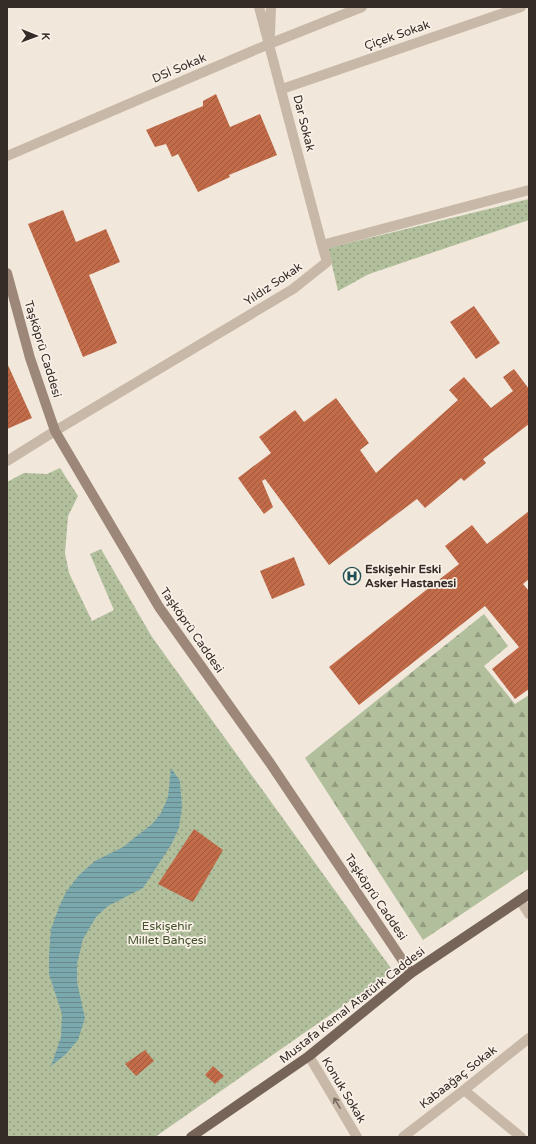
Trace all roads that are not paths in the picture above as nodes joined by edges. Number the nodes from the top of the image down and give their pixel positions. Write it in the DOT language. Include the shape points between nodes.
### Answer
graph roads {
  1 [pos="259,7"];
  2 [pos="271,7"];
  3 [pos="362,7"];
  4 [pos="521,7"];
  5 [pos="269,44"];
  6 [pos="282,88"];
  7 [pos="7,156"];
  8 [pos="529,190"];
  9 [pos="322,245"];
  10 [pos="7,273"];
  11 [pos="54,432"];
  12 [pos="7,461"];
  13 [pos="529,894"];
  14 [pos="520,900"];
  15 [pos="529,914"];
  16 [pos="411,973"];
  17 [pos="529,1038"];
  18 [pos="309,1056"];
  19 [pos="464,1090"];
  20 [pos="191,1137"];
  21 [pos="357,1137"];
  22 [pos="403,1137"];
  23 [pos="521,1137"];
  1 -- 5 [label="street, Dar Sokak"];
  2 -- 5 [label="street"];
  3 -- 5 [label="street, DSİ Sokak"];
  4 -- 6 [label="street, Çiçek Sokak"];
  5 -- 6 [label="street, Dar Sokak"];
  5 -- 7 [label="street, DSİ Sokak"];
  6 -- 9 [label="street, Dar Sokak"];
  8 -- 9 [label="street"];
  9 -- 11 [label="street, Yıldız Sokak" via="327,262 293,289"];
  10 -- 11 [label="main road, Taşköprü Caddesi" via="30,358"];
  11 -- 12 [label="street"];
  11 -- 16 [label="main road, Taşköprü Caddesi" via="159,608 270,763"];
  13 -- 14 [label="main road, Mustafa Kemal Atatürk Caddesi"];
  14 -- 15 [label="street"];
  14 -- 16 [label="main road, Mustafa Kemal Atatürk Caddesi"];
  16 -- 18 [label="main road, Mustafa Kemal Atatürk Caddesi"];
  17 -- 19 [label="street, Kabaağaç Sokak"];
  18 -- 20 [label="main road, Mustafa Kemal Atatürk Caddesi"];
  21 -- 18 [label="street, Konuk Sokak, one-way"];
  19 -- 22 [label="street, Kabaağaç Sokak"];
  19 -- 23 [label="street"];
}
